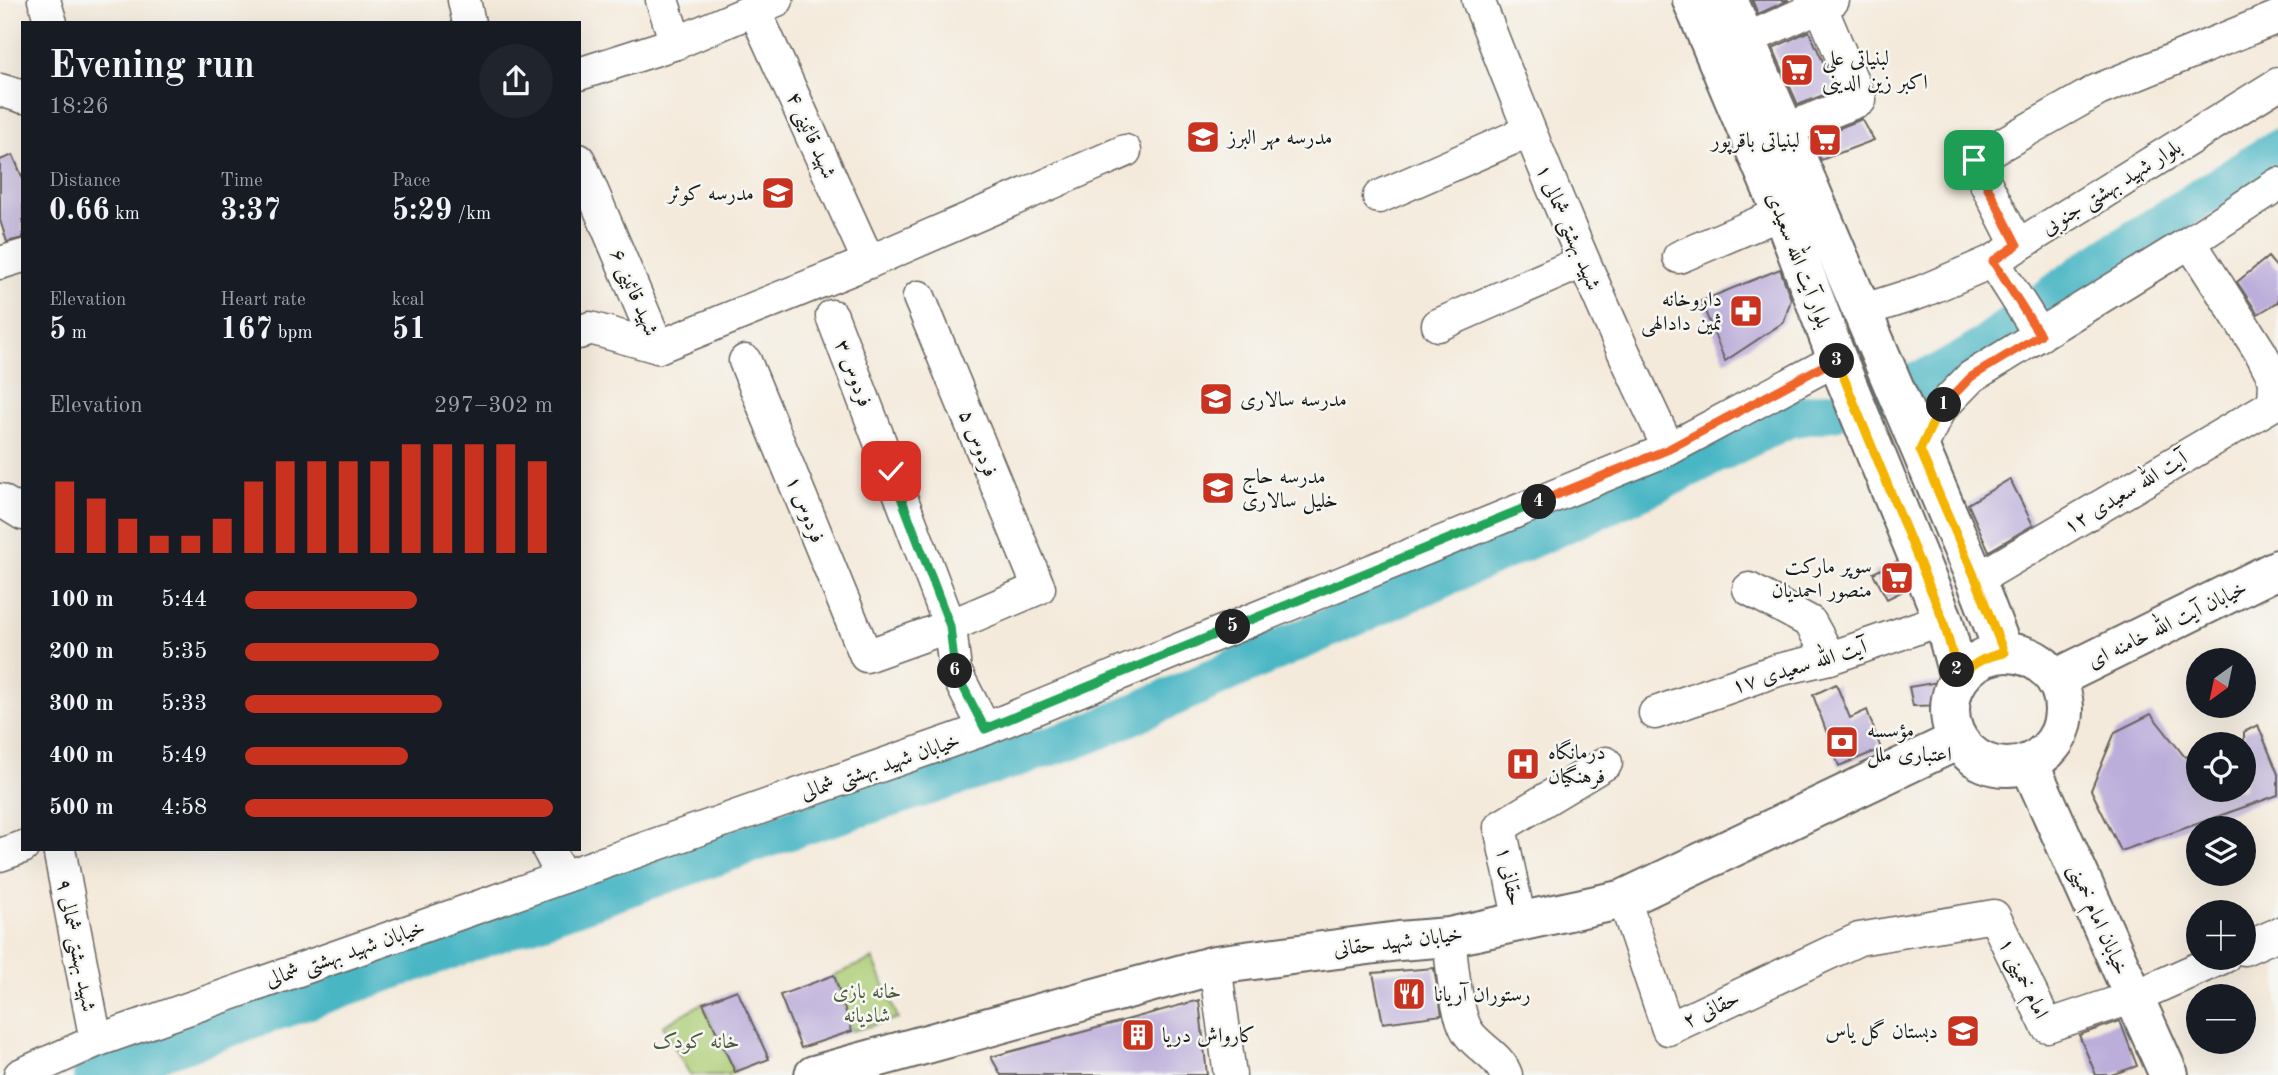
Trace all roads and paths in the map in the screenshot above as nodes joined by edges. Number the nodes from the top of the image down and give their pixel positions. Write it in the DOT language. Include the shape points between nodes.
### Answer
graph roads {
  1 [pos="44,0"];
  2 [pos="464,0"];
  3 [pos="662,0"];
  4 [pos="1478,0"];
  5 [pos="1692,0"];
  6 [pos="1728,0"];
  7 [pos="1824,2"];
  8 [pos="766,4"];
  9 [pos="2278,17"];
  10 [pos="50,21"];
  11 [pos="469,21"];
  12 [pos="1745,40"];
  13 [pos="676,43"];
  14 [pos="581,73"];
  15 [pos="2278,84"];
  16 [pos="0,90"];
  17 [pos="21,96"];
  18 [pos="1785,130"];
  19 [pos="1529,131"];
  20 [pos="1125,151"];
  21 [pos="581,165"];
  22 [pos="2278,184"];
  23 [pos="1379,197"];
  24 [pos="1782,213"];
  25 [pos="2190,242"];
  26 [pos="2005,253"];
  27 [pos="21,257"];
  28 [pos="1679,257"];
  29 [pos="869,262"];
  30 [pos="1582,262"];
  31 [pos="0,263"];
  32 [pos="919,297"];
  33 [pos="1861,311"];
  34 [pos="832,316"];
  35 [pos="1438,325"];
  36 [pos="581,332"];
  37 [pos="2040,335"];
  38 [pos="658,347"];
  39 [pos="2269,348"];
  40 [pos="1836,359"];
  41 [pos="745,361"];
  42 [pos="2276,407"];
  43 [pos="1669,449"];
  44 [pos="1920,450"];
  45 [pos="0,500"];
  46 [pos="21,513"];
  47 [pos="2278,569"];
  48 [pos="1976,580"];
  49 [pos="1749,589"];
  50 [pos="1943,620"];
  51 [pos="950,626"];
  52 [pos="2004,653"];
  53 [pos="1830,659"];
  54 [pos="1959,678"];
  55 [pos="2055,679"];
  56 [pos="1655,713"];
  57 [pos="985,729"];
  58 [pos="1958,740"];
  59 [pos="1606,763"];
  60 [pos="2029,763"];
  61 [pos="21,848"];
  62 [pos="59,851"];
  63 [pos="549,851"];
  64 [pos="0,855"];
  65 [pos="564,877"];
  66 [pos="1624,899"];
  67 [pos="1520,922"];
  68 [pos="2278,934"];
  69 [pos="1879,935"];
  70 [pos="1449,937"];
  71 [pos="2256,944"];
  72 [pos="1215,965"];
  73 [pos="2195,970"];
  74 [pos="2134,997"];
  75 [pos="96,1041"];
  76 [pos="20,1075"];
  77 [pos="814,1075"];
  78 [pos="1230,1075"];
  79 [pos="1506,1075"];
  80 [pos="2169,1075"];
  1 -- 10 [label="street"];
  2 -- 11 [label="street"];
  3 -- 13 [label="street"];
  4 -- 19 [label="street, شهید بهشتی شمالی ۱"];
  5 -- 24 [label="main road, بلوار آیت الله سعیدی"];
  6 -- 12 [label="main road, بلوار آیت الله سعیدی"];
  7 -- 12 [label="street"];
  7 -- 18 [label="street" via="1860,100"];
  8 -- 13 [label="street"];
  8 -- 29 [label="street, شهید قائینی ۴"];
  9 -- 26 [label="street" via="2098,90 1974,160"];
  12 -- 18 [label="main road, بلوار آیت الله سعیدی"];
  13 -- 14 [label="street"];
  15 -- 26 [label="street, بلوار شهید بهشتی جنوبی"];
  16 -- 17 [label="street"];
  18 -- 33 [label="main road, بلوار آیت الله سعیدی"];
  19 -- 23 [label="street"];
  19 -- 30 [label="street, شهید بهشتی شمالی ۱"];
  20 -- 29 [label="street"];
  21 -- 38 [label="street, شهید قائینی ۶"];
  22 -- 25 [label="street"];
  24 -- 28 [label="street"];
  24 -- 40 [label="main road, بلوار آیت الله سعیدی"];
  25 -- 37 [label="street"];
  25 -- 39 [label="street"];
  26 -- 33 [label="street, بلوار شهید بهشتی جنوبی" via="1921,292"];
  26 -- 37 [label="street"];
  27 -- 31 [label="street"];
  29 -- 38 [label="street"];
  30 -- 35 [label="street"];
  30 -- 43 [label="street, شهید بهشتی شمالی ۱"];
  32 -- 51 [label="street, فردوس ۵" via="1039,588"];
  33 -- 44 [label="main road, بلوار آیت الله سعیدی"];
  34 -- 51 [label="street, فردوس ۳"];
  36 -- 38 [label="street" via="590,328"];
  37 -- 44 [label="street" via="1971,377 1939,410"];
  39 -- 42 [label="street"];
  40 -- 43 [label="street, خیابان شهید بهشتی شمالی"];
  40 -- 50 [label="main road, بلوار آیت الله سعیدی"];
  41 -- 51 [label="street, فردوس ۱" via="866,656"];
  42 -- 48 [label="street, آیت الله سعیدی ۱۲"];
  43 -- 57 [label="street, خیابان شهید بهشتی شمالی"];
  44 -- 48 [label="main road, بلوار آیت الله سعیدی"];
  45 -- 46 [label="street"];
  47 -- 55 [label="main road, خیابان آیت الله خامنه ای"];
  48 -- 52 [label="main road, بلوار آیت الله سعیدی"];
  49 -- 53 [label="street" via="1810,622"];
  50 -- 53 [label="street, آیت الله سعیدی ۱۷"];
  50 -- 54 [label="main road, بلوار آیت الله سعیدی"];
  51 -- 57 [label="street, فردوس ۳" via="955,671"];
  52 -- 54 [label="main road" via="1971,665"];
  52 -- 55 [label="main road" via="2033,659"];
  53 -- 56 [label="street, آیت الله سعیدی ۱۷" via="1778,670"];
  54 -- 58 [label="main road" via="1950,709"];
  55 -- 60 [label="main road" via="2062,694 2062,726 2045,752"];
  57 -- 65 [label="street, خیابان شهید بهشتی شمالی"];
  58 -- 60 [label="main road" via="1983,761 1999,766"];
  58 -- 66 [label="main road, خیابان شهید حقانی"];
  59 -- 67 [label="street, حقانی ۱" via="1500,827"];
  60 -- 74 [label="main road, خیابان امام خمینی"];
  61 -- 64 [label="street"];
  62 -- 75 [label="street, شهید بهشتی شمالی ۹"];
  63 -- 65 [label="street"];
  65 -- 75 [label="street, خیابان شهید بهشتی شمالی"];
  66 -- 67 [label="main road, خیابان شهید حقانی"];
  66 -- 69 [label="street, حقانی ۲" via="1668,1029 1859,939"];
  67 -- 70 [label="main road, خیابان شهید حقانی"];
  68 -- 71 [label="street"];
  69 -- 74 [label="street, امام خمینی ۱" via="1994,915 2047,1026"];
  70 -- 72 [label="main road, خیابان شهید حقانی"];
  70 -- 79 [label="street" via="1459,1010 1468,1034 1502,1064"];
  72 -- 77 [label="main road, خیابان شهید حقانی"];
  72 -- 78 [label="street"];
  73 -- 74 [label="street"];
  74 -- 80 [label="main road, خیابان امام خمینی"];
  75 -- 76 [label="street, خیابان شهید بهشتی شمالی"];
}
